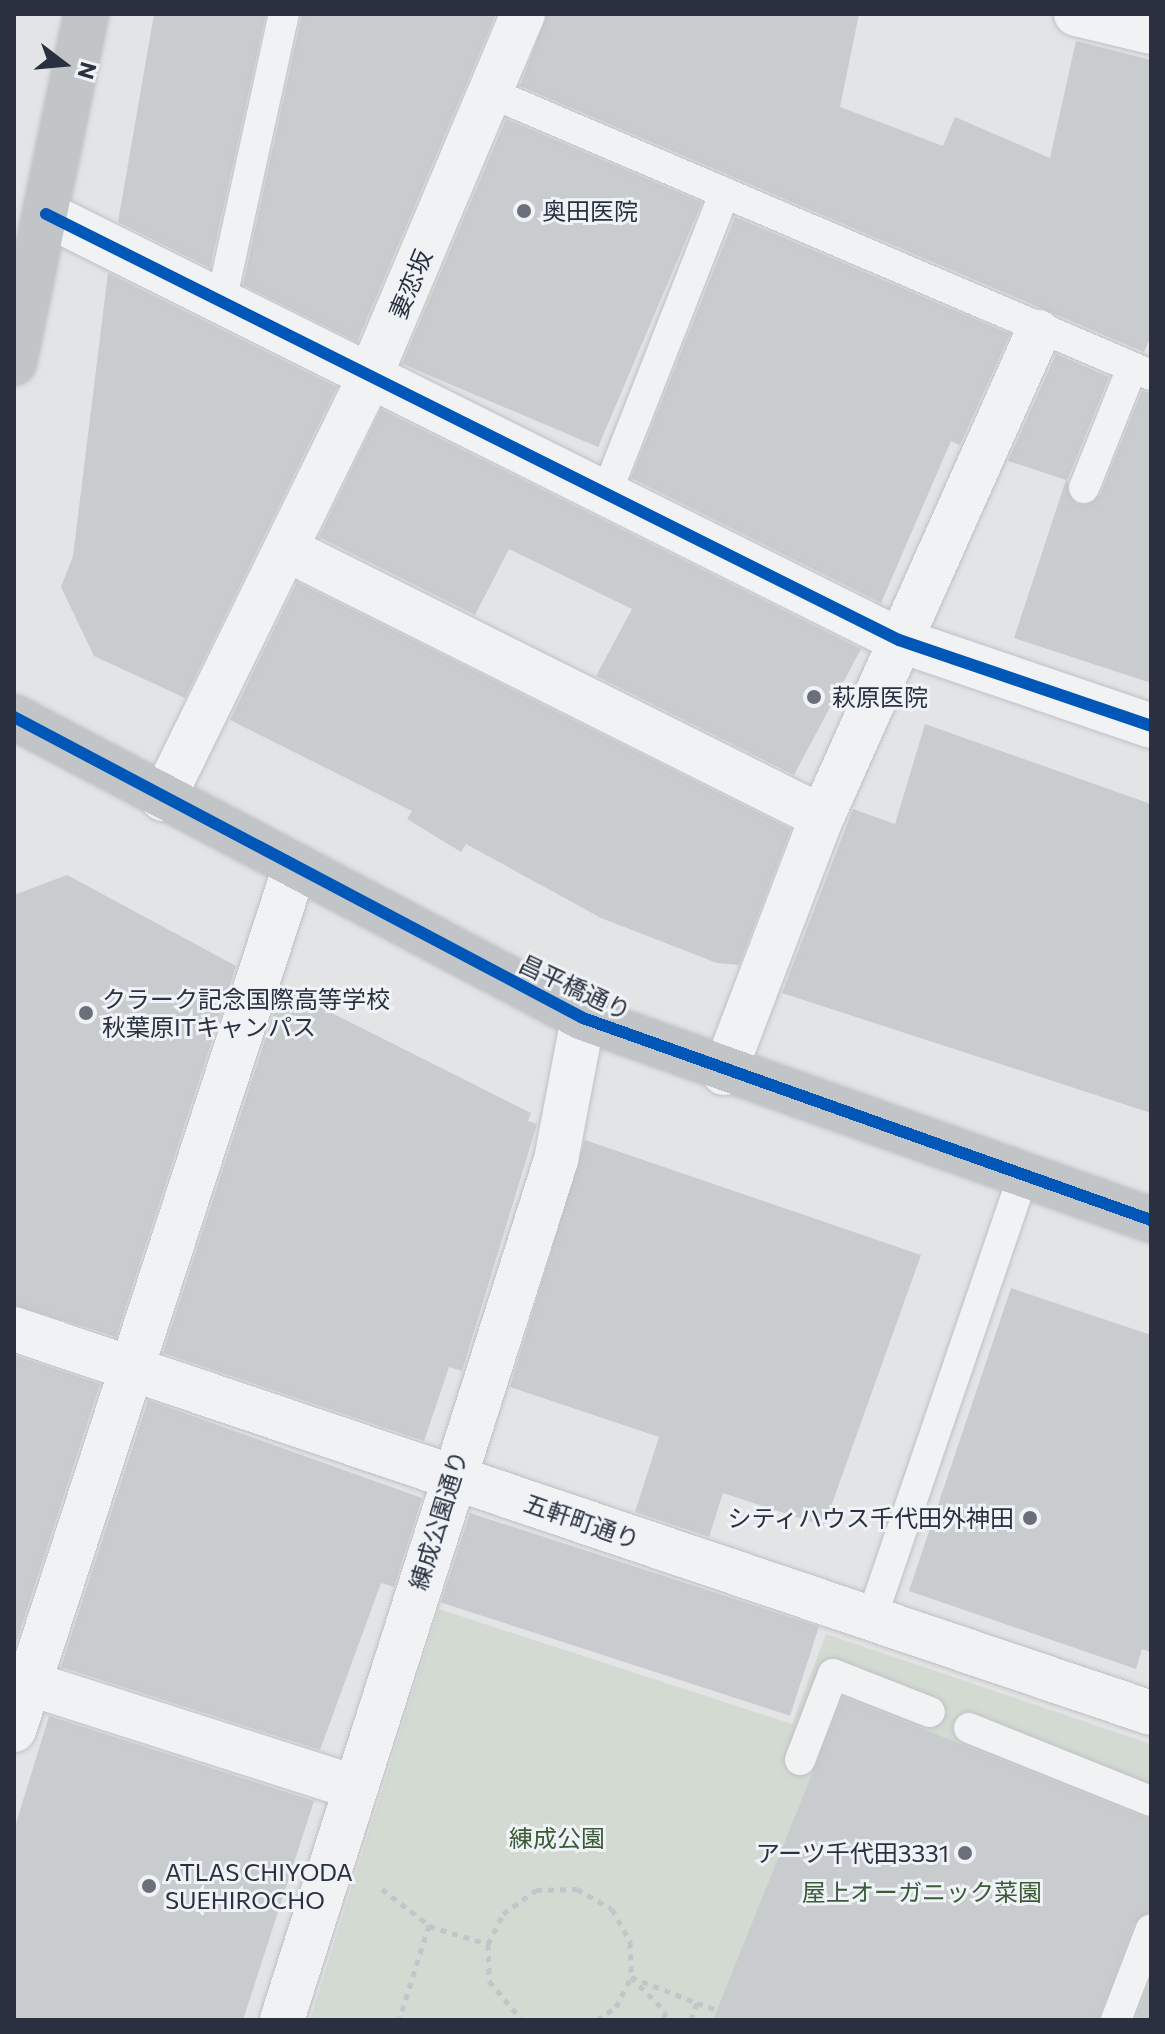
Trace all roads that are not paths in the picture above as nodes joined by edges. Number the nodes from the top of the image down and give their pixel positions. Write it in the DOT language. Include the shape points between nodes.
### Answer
graph roads {
  1 [pos="86,14"];
  2 [pos="284,14"];
  3 [pos="523,14"];
  4 [pos="1076,14"];
  5 [pos="1151,32"];
  6 [pos="491,93"];
  7 [pos="724,195"];
  8 [pos="46,214"];
  9 [pos="221,302"];
  10 [pos="1038,332"];
  11 [pos="14,363"];
  12 [pos="1142,371"];
  13 [pos="370,376"];
  14 [pos="1084,488"];
  15 [pos="606,494"];
  16 [pos="286,549"];
  17 [pos="899,640"];
  18 [pos="14,717"];
  19 [pos="1151,726"];
  20 [pos="163,799"];
  21 [pos="822,817"];
  22 [pos="294,870"];
  23 [pos="583,1018"];
  24 [pos="724,1073"];
  25 [pos="1023,1175"];
  26 [pos="1151,1220"];
  27 [pos="14,1329"];
  28 [pos="131,1369"];
  29 [pos="451,1476"];
  30 [pos="871,1620"];
  31 [pos="28,1683"];
  32 [pos="930,1712"];
  33 [pos="1151,1713"];
  34 [pos="969,1728"];
  35 [pos="14,1730"];
  36 [pos="800,1760"];
  37 [pos="354,1787"];
  38 [pos="1151,1801"];
  39 [pos="1151,1929"];
  40 [pos="282,2020"];
  41 [pos="1116,2020"];
  1 -- 8 [label="main road"];
  2 -- 9 [label="lane"];
  3 -- 6 [label="street, 妻恋坂"];
  4 -- 5 [label="street"];
  6 -- 7 [label="lane"];
  6 -- 13 [label="street, 妻恋坂"];
  7 -- 10 [label="lane"];
  7 -- 15 [label="lane"];
  8 -- 9 [label="street"];
  8 -- 11 [label="main road"];
  9 -- 13 [label="street"];
  10 -- 12 [label="lane"];
  10 -- 17 [label="street"];
  12 -- 14 [label="lane"];
  13 -- 15 [label="street"];
  13 -- 16 [label="street, 妻恋坂"];
  15 -- 17 [label="street"];
  16 -- 20 [label="street, 妻恋坂"];
  16 -- 21 [label="street"];
  17 -- 19 [label="street"];
  17 -- 21 [label="street"];
  18 -- 20 [label="main road, 昌平橋通り"];
  20 -- 22 [label="main road, 昌平橋通り"];
  21 -- 24 [label="street"];
  22 -- 23 [label="main road, 昌平橋通り"];
  22 -- 28 [label="street"];
  23 -- 24 [label="main road, 昌平橋通り"];
  23 -- 29 [label="street, 練成公園通り" via="556,1160"];
  24 -- 25 [label="main road, 昌平橋通り"];
  25 -- 26 [label="main road, 昌平橋通り"];
  25 -- 30 [label="lane"];
  27 -- 28 [label="street, 五軒町通り"];
  28 -- 29 [label="street, 五軒町通り"];
  28 -- 31 [label="street"];
  29 -- 30 [label="street, 五軒町通り"];
  29 -- 37 [label="street, 練成公園通り"];
  30 -- 33 [label="street, 五軒町通り"];
  31 -- 35 [label="street"];
  31 -- 37 [label="street"];
  32 -- 36 [label="lane" via="833,1674"];
  34 -- 38 [label="lane"];
  37 -- 40 [label="street, 練成公園通り"];
  39 -- 41 [label="lane"];
}
